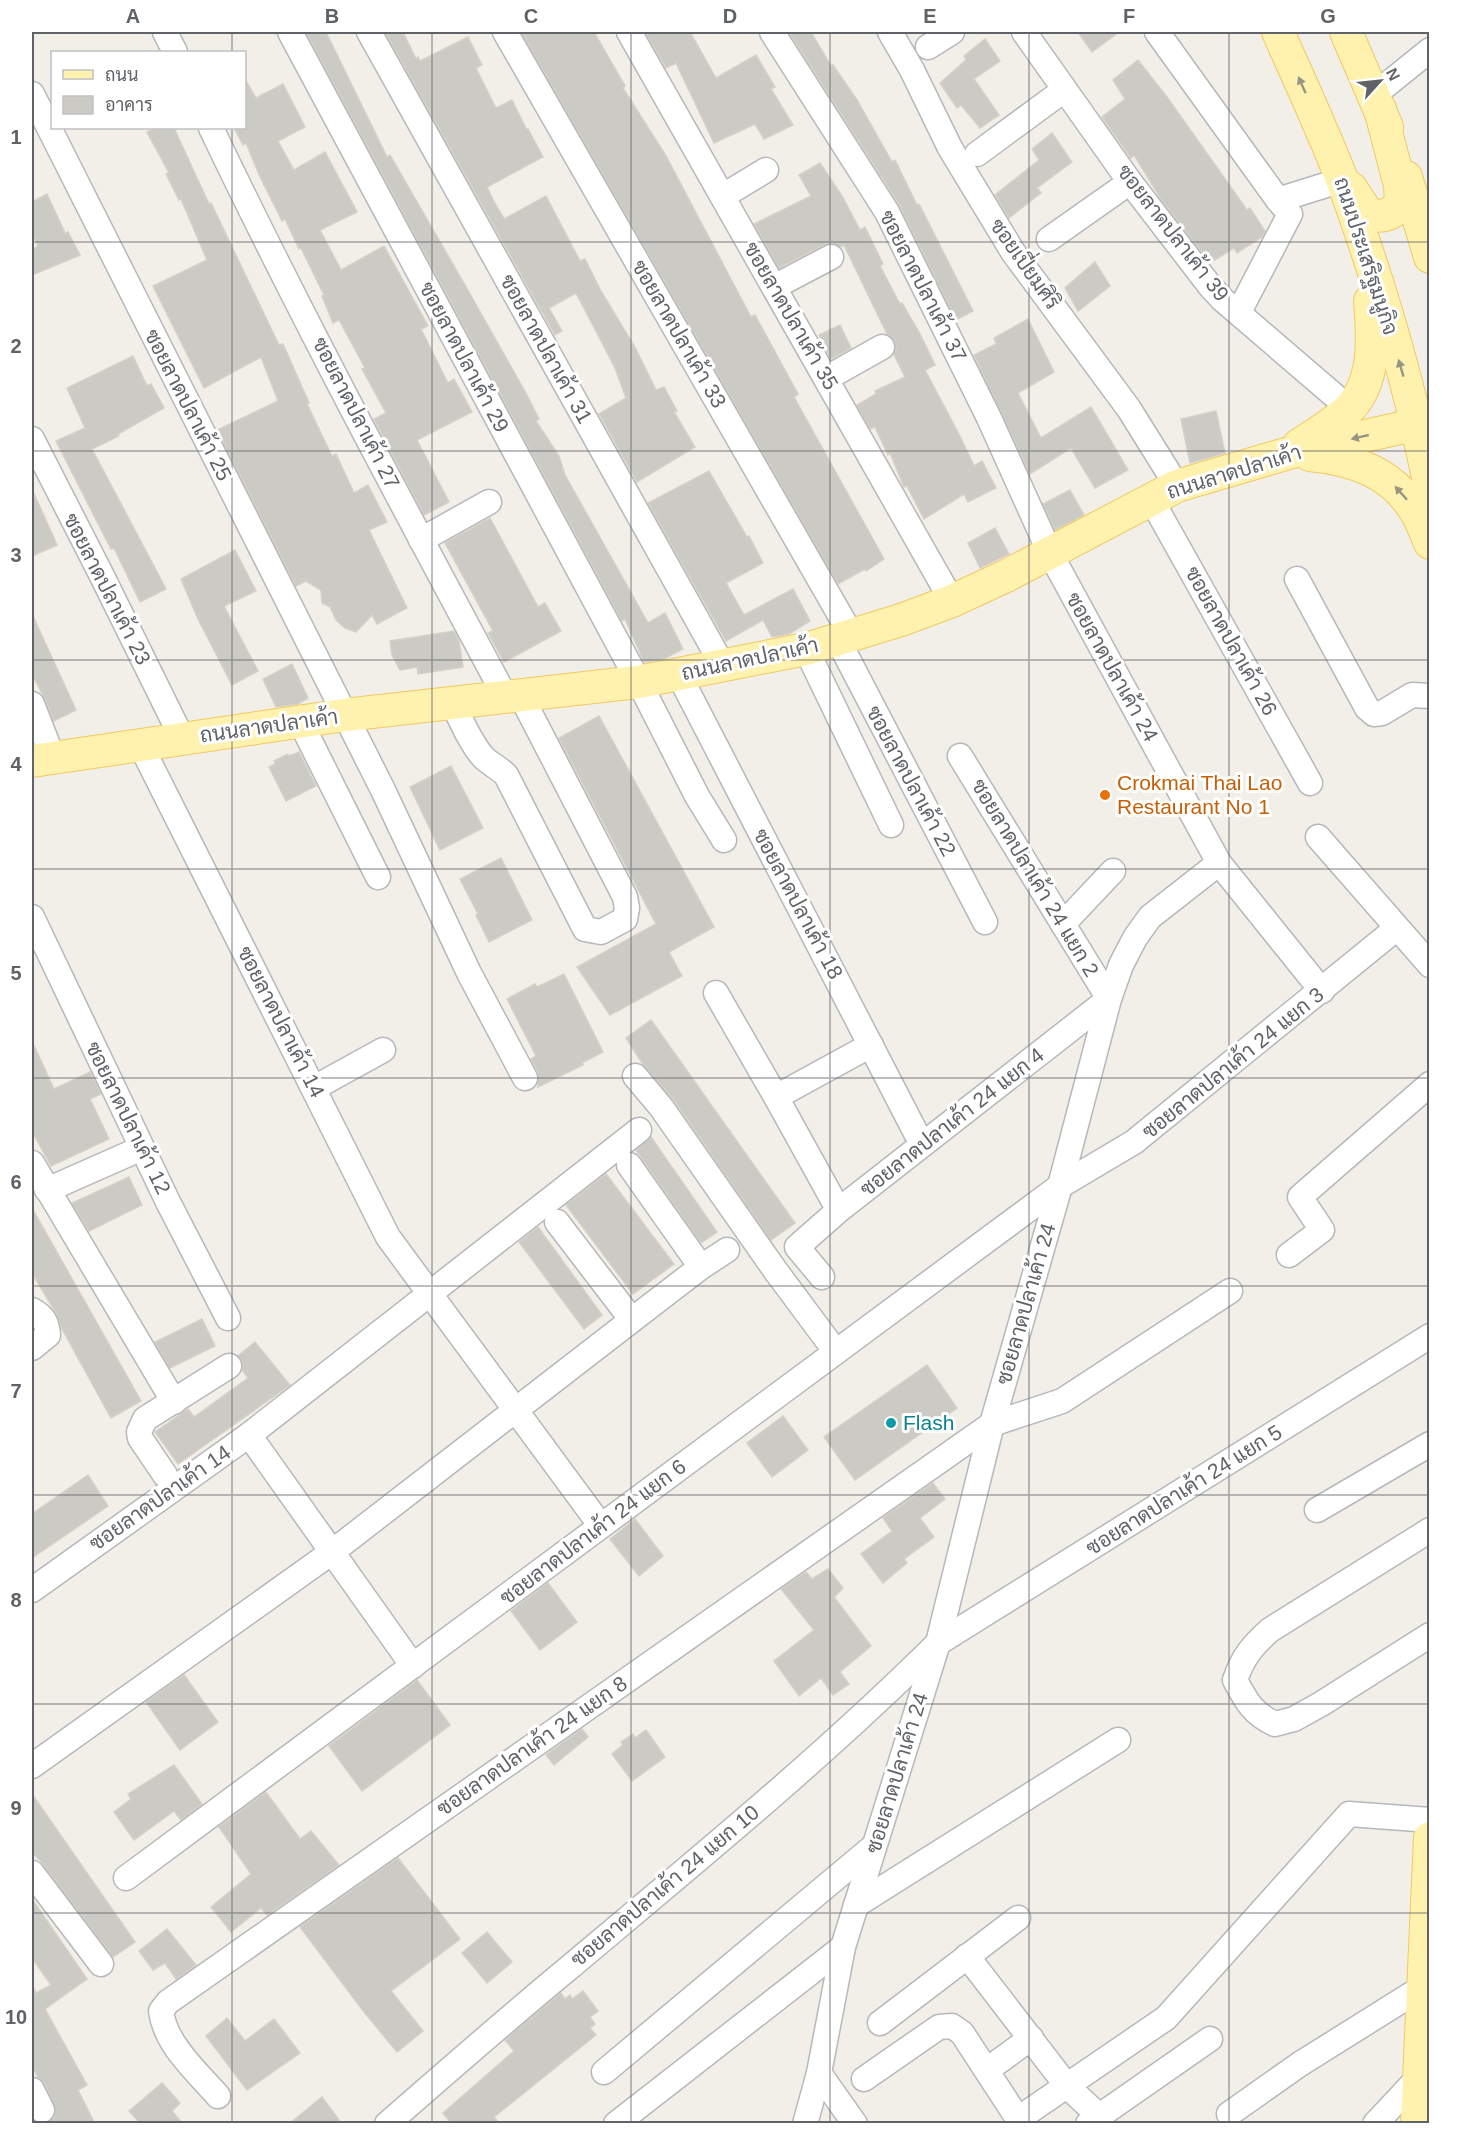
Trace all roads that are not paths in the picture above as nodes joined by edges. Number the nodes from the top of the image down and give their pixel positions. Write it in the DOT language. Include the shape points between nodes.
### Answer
graph roads {
  1 [pos="165,32"];
  2 [pos="290,32"];
  3 [pos="369,32"];
  4 [pos="505,32"];
  5 [pos="629,32"];
  6 [pos="772,32"];
  7 [pos="890,32"];
  8 [pos="952,32"];
  9 [pos="1024,32"];
  10 [pos="1157,32"];
  11 [pos="1278,32"];
  12 [pos="1346,32"];
  13 [pos="928,47"];
  14 [pos="1430,50"];
  15 [pos="174,51"];
  16 [pos="1064,90"];
  17 [pos="32,94"];
  18 [pos="1377,102"];
  19 [pos="1316,116"];
  20 [pos="211,129"];
  21 [pos="977,154"];
  22 [pos="766,170"];
  23 [pos="1342,180"];
  24 [pos="1130,182"];
  25 [pos="723,196"];
  26 [pos="1278,200"];
  27 [pos="1049,239"];
  28 [pos="1428,241"];
  29 [pos="1366,246"];
  30 [pos="831,257"];
  31 [pos="774,287"];
  32 [pos="1239,312"];
  33 [pos="882,347"];
  34 [pos="826,378"];
  35 [pos="1350,409"];
  36 [pos="1424,421"];
  37 [pos="32,439"];
  38 [pos="1289,453"];
  39 [pos="1430,488"];
  40 [pos="1164,492"];
  41 [pos="489,502"];
  42 [pos="422,540"];
  43 [pos="1430,543"];
  44 [pos="1050,553"];
  45 [pos="1297,579"];
  46 [pos="952,601"];
  47 [pos="845,638"];
  48 [pos="806,648"];
  49 [pos="723,666"];
  50 [pos="679,675"];
  51 [pos="638,682"];
  52 [pos="513,695"];
  53 [pos="1430,696"];
  54 [pos="452,702"];
  55 [pos="32,704"];
  56 [pos="345,715"];
  57 [pos="300,722"];
  58 [pos="182,738"];
  59 [pos="140,744"];
  60 [pos="960,756"];
  61 [pos="42,759"];
  62 [pos="1310,783"];
  63 [pos="891,825"];
  64 [pos="1317,837"];
  65 [pos="724,840"];
  66 [pos="1219,863"];
  67 [pos="1113,871"];
  68 [pos="378,877"];
  69 [pos="32,917"];
  70 [pos="985,922"];
  71 [pos="1063,924"];
  72 [pos="1397,928"];
  73 [pos="1430,964"];
  74 [pos="1322,991"];
  75 [pos="716,993"];
  76 [pos="1109,999"];
  77 [pos="871,1045"];
  78 [pos="383,1050"];
  79 [pos="635,1076"];
  80 [pos="525,1078"];
  81 [pos="1430,1084"];
  82 [pos="314,1088"];
  83 [pos="776,1097"];
  84 [pos="639,1130"];
  85 [pos="916,1133"];
  86 [pos="142,1148"];
  87 [pos="32,1163"];
  88 [pos="629,1165"];
  89 [pos="1060,1186"];
  90 [pos="47,1191"];
  91 [pos="833,1200"];
  92 [pos="557,1221"];
  93 [pos="727,1250"];
  94 [pos="1288,1255"];
  95 [pos="701,1267"];
  96 [pos="822,1277"];
  97 [pos="1230,1291"];
  98 [pos="430,1295"];
  99 [pos="32,1310"];
  100 [pos="228,1318"];
  101 [pos="632,1320"];
  102 [pos="1430,1336"];
  103 [pos="32,1348"];
  104 [pos="836,1352"];
  105 [pos="229,1366"];
  106 [pos="174,1402"];
  107 [pos="514,1411"];
  108 [pos="992,1424"];
  109 [pos="249,1435"];
  110 [pos="1430,1444"];
  111 [pos="165,1475"];
  112 [pos="1317,1510"];
  113 [pos="601,1526"];
  114 [pos="1430,1530"];
  115 [pos="332,1552"];
  116 [pos="32,1590"];
  117 [pos="1430,1635"];
  118 [pos="938,1643"];
  119 [pos="413,1666"];
  120 [pos="1118,1740"];
  121 [pos="32,1766"];
  122 [pos="1430,1820"];
  123 [pos="874,1846"];
  124 [pos="1429,1855"];
  125 [pos="32,1873"];
  126 [pos="126,1878"];
  127 [pos="856,1905"];
  128 [pos="1018,1918"];
  129 [pos="843,1947"];
  130 [pos="967,1956"];
  131 [pos="101,1964"];
  132 [pos="1423,1988"];
  133 [pos="880,2023"];
  134 [pos="1031,2038"];
  135 [pos="1210,2039"];
  136 [pos="987,2070"];
  137 [pos="604,2072"];
  138 [pos="819,2073"];
  139 [pos="1419,2077"];
  140 [pos="864,2079"];
  141 [pos="1067,2086"];
  142 [pos="218,2096"];
  143 [pos="1229,2114"];
  144 [pos="1093,2120"];
  145 [pos="1019,2121"];
  146 [pos="387,2124"];
  147 [pos="616,2124"];
  148 [pos="805,2124"];
  149 [pos="855,2124"];
  150 [pos="1375,2124"];
  151 [pos="1417,2124"];
  1 -- 15 [label="street"];
  2 -- 51 [label="street, ซอยลาดปลาเค้า 29"];
  3 -- 49 [label="street, ซอยลาดปลาเค้า 31"];
  4 -- 47 [label="street, ซอยลาดปลาเค้า 33"];
  5 -- 25 [label="street, ซอยลาดปลาเค้า 35"];
  6 -- 44 [label="street, ซอยลาดปลาเค้า 37" via="887,212 989,418"];
  7 -- 40 [label="street, ซอยเปี่ยมศิริ" via="950,148 1013,252 1129,409"];
  8 -- 13 [label="street"];
  9 -- 16 [label="street, ซอยลาดปลาเค้า 39"];
  10 -- 26 [label="street"];
  19 -- 11 [label="main road, ถนนประเสริฐมนูกิจ, one-way"];
  12 -- 18 [label="main road"];
  14 -- 18 [label="street"];
  16 -- 21 [label="street"];
  16 -- 24 [label="street, ซอยลาดปลาเค้า 39"];
  17 -- 56 [label="street, ซอยลาดปลาเค้า 25"];
  18 -- 19 [label="main road" via="1402,196 1397,209 1378,217 1362,207"];
  18 -- 28 [label="main road"];
  19 -- 23 [label="main road, ถนนประเสริฐมนูกิจ"];
  20 -- 42 [label="street, ซอยลาดปลาเค้า 27"];
  22 -- 25 [label="street"];
  23 -- 26 [label="street"];
  23 -- 29 [label="main road, ถนนประเสริฐมนูกิจ"];
  24 -- 27 [label="street"];
  24 -- 32 [label="street, ซอยลาดปลาเค้า 39" via="1210,286"];
  25 -- 31 [label="street, ซอยลาดปลาเค้า 35"];
  26 -- 32 [label="street" via="1290,214"];
  29 -- 35 [label="main road" via="1372,326 1368,379"];
  36 -- 29 [label="main road, ถนนประเสริฐมนูกิจ, one-way"];
  30 -- 31 [label="street"];
  31 -- 34 [label="street, ซอยลาดปลาเค้า 35"];
  32 -- 35 [label="street, ซอยลาดปลาเค้า 39"];
  33 -- 34 [label="street"];
  34 -- 46 [label="street, ซอยลาดปลาเค้า 35"];
  35 -- 38 [label="main road"];
  36 -- 38 [label="main road, ถนนลาดปลาเค้า, one-way"];
  36 -- 39 [label="main road, ถนนประเสริฐมนูกิจ"];
  37 -- 58 [label="street, ซอยลาดปลาเค้า 23"];
  38 -- 40 [label="main road, ถนนลาดปลาเค้า"];
  43 -- 38 [label="main road, one-way" via="1415,510 1380,474 1350,461"];
  40 -- 44 [label="main road, ถนนลาดปลาเค้า"];
  40 -- 62 [label="street, ซอยลาดปลาเค้า 26"];
  41 -- 42 [label="street"];
  42 -- 52 [label="street, ซอยลาดปลาเค้า 27"];
  44 -- 46 [label="main road, ถนนลาดปลาเค้า"];
  44 -- 66 [label="street, ซอยลาดปลาเค้า 24"];
  45 -- 53 [label="street" via="1367,708 1374,714 1382,713 1412,695"];
  46 -- 47 [label="main road, ถนนลาดปลาเค้า"];
  47 -- 48 [label="main road, ถนนลาดปลาเค้า"];
  47 -- 70 [label="street, ซอยลาดปลาเค้า 22"];
  48 -- 49 [label="main road, ถนนลาดปลาเค้า"];
  48 -- 63 [label="street"];
  49 -- 50 [label="main road, ถนนลาดปลาเค้า"];
  50 -- 51 [label="main road, ถนนลาดปลาเค้า"];
  50 -- 77 [label="street, ซอยลาดปลาเค้า 18"];
  51 -- 52 [label="main road, ถนนลาดปลาเค้า"];
  51 -- 65 [label="street, ซอยลาดปลาเค้า 29"];
  52 -- 54 [label="main road, ถนนลาดปลาเค้า"];
  52 -- 54 [label="street, ซอยลาดปลาเค้า 27" via="625,897 625,919 601,932 585,929 506,775 479,752"];
  54 -- 56 [label="main road, ถนนลาดปลาเค้า"];
  55 -- 61 [label="street"];
  56 -- 57 [label="main road, ถนนลาดปลาเค้า"];
  56 -- 80 [label="street, ซอยลาดปลาเค้า 25" via="469,973"];
  57 -- 58 [label="main road, ถนนลาดปลาเค้า"];
  57 -- 68 [label="street"];
  58 -- 59 [label="main road, ถนนลาดปลาเค้า"];
  59 -- 61 [label="main road, ถนนลาดปลาเค้า"];
  59 -- 82 [label="street, ซอยลาดปลาเค้า 14"];
  60 -- 71 [label="street, ซอยลาดปลาเค้า 24 แยก 2"];
  64 -- 72 [label="street"];
  66 -- 74 [label="street"];
  66 -- 76 [label="street, ซอยลาดปลาเค้า 24" via="1150,917 1121,965"];
  67 -- 71 [label="street"];
  69 -- 86 [label="street, ซอยลาดปลาเค้า 12"];
  71 -- 76 [label="street, ซอยลาดปลาเค้า 24 แยก 2"];
  72 -- 73 [label="street"];
  72 -- 74 [label="street, ซอยลาดปลาเค้า 24 แยก 3"];
  74 -- 89 [label="street, ซอยลาดปลาเค้า 24 แยก 3" via="1134,1142"];
  75 -- 83 [label="street"];
  76 -- 89 [label="street, ซอยลาดปลาเค้า 24"];
  76 -- 96 [label="street, ซอยลาดปลาเค้า 24 แยก 4" via="797,1247"];
  77 -- 83 [label="street"];
  77 -- 85 [label="street, ซอยลาดปลาเค้า 18"];
  78 -- 82 [label="street"];
  79 -- 104 [label="street"];
  81 -- 94 [label="street" via="1300,1197 1322,1230"];
  82 -- 98 [label="street, ซอยลาดปลาเค้า 14" via="388,1237"];
  83 -- 91 [label="street"];
  84 -- 98 [label="street, ซอยลาดปลาเค้า 14"];
  86 -- 90 [label="street"];
  86 -- 100 [label="street, ซอยลาดปลาเค้า 12"];
  87 -- 90 [label="street"];
  88 -- 95 [label="street"];
  89 -- 104 [label="street, ซอยลาดปลาเค้า 24 แยก 6"];
  89 -- 108 [label="street, ซอยลาดปลาเค้า 24"];
  90 -- 106 [label="street"];
  92 -- 101 [label="street"];
  93 -- 95 [label="street"];
  95 -- 101 [label="street"];
  97 -- 108 [label="street, ซอยลาดปลาเค้า 24 แยก 8" via="1062,1401"];
  98 -- 107 [label="street, ซอยลาดปลาเค้า 14"];
  98 -- 109 [label="street, ซอยลาดปลาเค้า 14"];
  99 -- 103 [label="street" via="47,1323 48,1335"];
  101 -- 107 [label="street"];
  102 -- 118 [label="street, ซอยลาดปลาเค้า 24 แยก 5"];
  104 -- 113 [label="street, ซอยลาดปลาเค้า 24 แยก 6"];
  105 -- 106 [label="street"];
  106 -- 111 [label="street" via="145,1419 139,1432"];
  107 -- 113 [label="street, ซอยลาดปลาเค้า 14"];
  107 -- 115 [label="street"];
  108 -- 118 [label="street, ซอยลาดปลาเค้า 24"];
  108 -- 142 [label="street, ซอยลาดปลาเค้า 24 แยก 8" via="168,2002 161,2011 163,2025"];
  109 -- 115 [label="street"];
  109 -- 116 [label="street, ซอยลาดปลาเค้า 14"];
  110 -- 112 [label="street"];
  113 -- 119 [label="street, ซอยลาดปลาเค้า 24 แยก 6"];
  114 -- 117 [label="street" via="1270,1630 1251,1647 1235,1680 1261,1718 1275,1724 1321,1704"];
  115 -- 119 [label="street"];
  115 -- 121 [label="street"];
  118 -- 123 [label="street, ซอยลาดปลาเค้า 24"];
  118 -- 146 [label="street, ซอยลาดปลาเค้า 24 แยก 10" via="719,1842"];
  119 -- 126 [label="street, ซอยลาดปลาเค้า 24 แยก 6"];
  120 -- 127 [label="street"];
  122 -- 141 [label="street" via="1349,1814 1166,2018"];
  123 -- 127 [label="street, ซอยลาดปลาเค้า 24"];
  123 -- 137 [label="street"];
  124 -- 132 [label="main road"];
  125 -- 131 [label="street"];
  127 -- 129 [label="street, ซอยลาดปลาเค้า 24"];
  128 -- 130 [label="street"];
  129 -- 138 [label="street, ซอยลาดปลาเค้า 24"];
  129 -- 147 [label="street"];
  130 -- 133 [label="street"];
  130 -- 134 [label="street"];
  132 -- 139 [label="main road"];
  132 -- 143 [label="street" via="1300,2064"];
  134 -- 136 [label="street"];
  134 -- 141 [label="street"];
  135 -- 144 [label="street"];
  136 -- 140 [label="street" via="962,2032 952,2026 939,2026"];
  136 -- 145 [label="street"];
  138 -- 148 [label="street, ซอยลาดปลาเค้า 24"];
  138 -- 149 [label="street"];
  139 -- 150 [label="street"];
  139 -- 151 [label="main road"];
  141 -- 144 [label="street"];
  141 -- 145 [label="street"];
}
